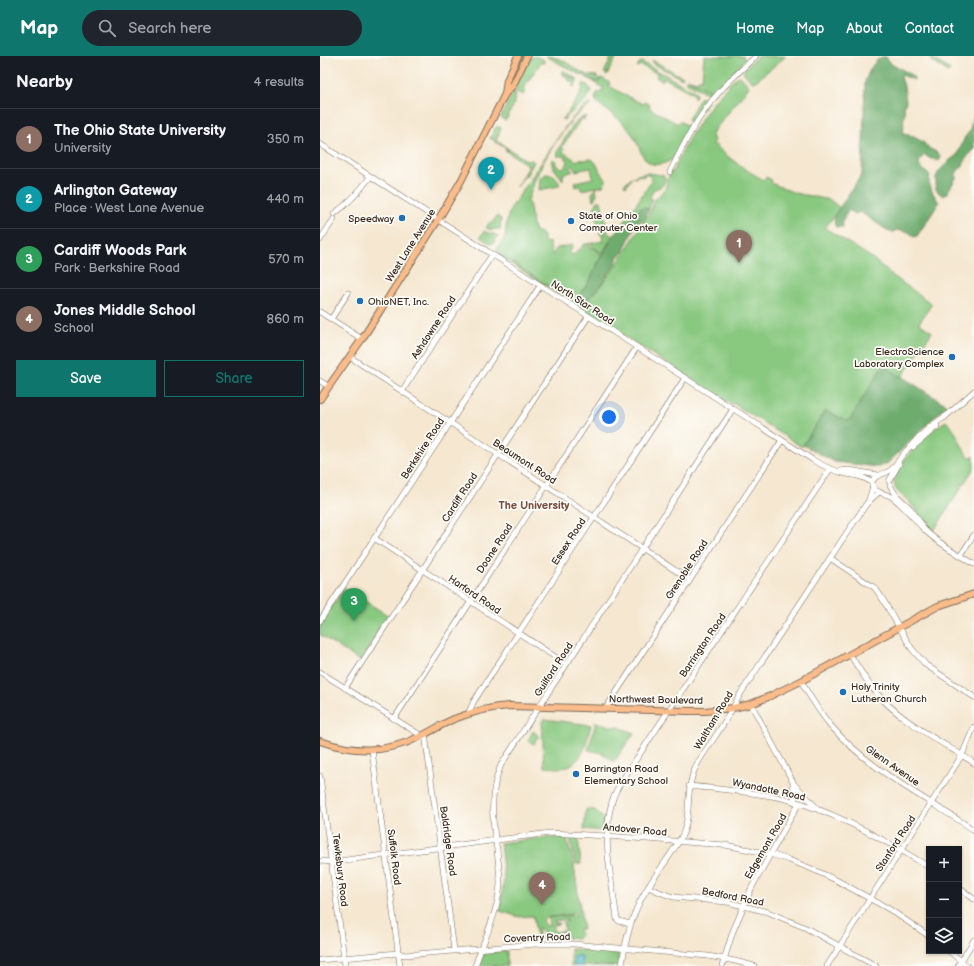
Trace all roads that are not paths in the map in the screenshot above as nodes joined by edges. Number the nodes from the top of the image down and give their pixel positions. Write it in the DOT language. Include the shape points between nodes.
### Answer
graph roads {
  1 [pos="518,56"];
  2 [pos="527,56"];
  3 [pos="756,56"];
  4 [pos="505,94"];
  5 [pos="320,144"];
  6 [pos="670,172"];
  7 [pos="370,177"];
  8 [pos="438,220"];
  9 [pos="320,240"];
  10 [pos="492,254"];
  11 [pos="540,286"];
  12 [pos="348,293"];
  13 [pos="320,312"];
  14 [pos="588,316"];
  15 [pos="331,319"];
  16 [pos="362,339"];
  17 [pos="637,347"];
  18 [pos="350,357"];
  19 [pos="685,378"];
  20 [pos="320,381"];
  21 [pos="328,386"];
  22 [pos="402,391"];
  23 [pos="974,391"];
  24 [pos="320,399"];
  25 [pos="733,410"];
  26 [pos="946,416"];
  27 [pos="450,422"];
  28 [pos="782,440"];
  29 [pos="498,454"];
  30 [pos="830,469"];
  31 [pos="838,471"];
  32 [pos="879,475"];
  33 [pos="889,483"];
  34 [pos="546,485"];
  35 [pos="872,485"];
  36 [pos="880,492"];
  37 [pos="867,503"];
  38 [pos="594,517"];
  39 [pos="926,531"];
  40 [pos="974,535"];
  41 [pos="374,538"];
  42 [pos="642,549"];
  43 [pos="961,555"];
  44 [pos="830,558"];
  45 [pos="974,564"];
  46 [pos="422,570"];
  47 [pos="690,580"];
  48 [pos="974,594"];
  49 [pos="470,602"];
  50 [pos="320,621"];
  51 [pos="898,627"];
  52 [pos="518,633"];
  53 [pos="850,654"];
  54 [pos="566,664"];
  55 [pos="320,672"];
  56 [pos="801,681"];
  57 [pos="345,688"];
  58 [pos="974,697"];
  59 [pos="751,704"];
  60 [pos="539,706"];
  61 [pos="606,708"];
  62 [pos="733,708"];
  63 [pos="670,710"];
  64 [pos="468,714"];
  65 [pos="394,719"];
  66 [pos="974,726"];
  67 [pos="423,735"];
  68 [pos="320,741"];
  69 [pos="372,750"];
  70 [pos="962,755"];
  71 [pos="974,763"];
  72 [pos="320,776"];
  73 [pos="793,782"];
  74 [pos="689,786"];
  75 [pos="797,803"];
  76 [pos="932,803"];
  77 [pos="820,811"];
  78 [pos="974,830"];
  79 [pos="607,836"];
  80 [pos="495,840"];
  81 [pos="678,842"];
  82 [pos="440,847"];
  83 [pos="901,850"];
  84 [pos="386,854"];
  85 [pos="770,854"];
  86 [pos="320,861"];
  87 [pos="331,862"];
  88 [pos="926,865"];
  89 [pos="648,887"];
  90 [pos="962,890"];
  91 [pos="870,898"];
  92 [pos="974,899"];
  93 [pos="744,905"];
  94 [pos="630,924"];
  95 [pos="926,934"];
  96 [pos="974,940"];
  97 [pos="840,946"];
  98 [pos="481,948"];
  99 [pos="624,949"];
  100 [pos="454,950"];
  101 [pos="398,953"];
  102 [pos="953,954"];
  103 [pos="344,958"];
  104 [pos="724,958"];
  105 [pos="320,960"];
  106 [pos="961,961"];
  107 [pos="345,966"];
  108 [pos="400,966"];
  109 [pos="475,966"];
  110 [pos="622,966"];
  111 [pos="722,966"];
  112 [pos="754,966"];
  113 [pos="827,966"];
  114 [pos="876,966"];
  115 [pos="958,966"];
  116 [pos="967,966"];
  1 -- 4 [label="main road, West Lane Avenue" via="507,80"];
  2 -- 4 [label="main road, West Lane Avenue" via="511,89"];
  3 -- 6 [label="street" via="720,90 686,139"];
  4 -- 8 [label="main road, West Lane Avenue"];
  5 -- 7 [label="street, North Star Road"];
  7 -- 8 [label="street, North Star Road"];
  7 -- 9 [label="street" via="334,217"];
  8 -- 10 [label="street, North Star Road"];
  8 -- 16 [label="main road, West Lane Avenue"];
  10 -- 11 [label="street, North Star Road"];
  10 -- 22 [label="street, Ashdowne Road"];
  11 -- 14 [label="street, North Star Road"];
  11 -- 27 [label="street, Berkshire Road"];
  12 -- 15 [label="street"];
  13 -- 15 [label="street"];
  14 -- 17 [label="street, North Star Road"];
  14 -- 29 [label="street, Cardiff Road"];
  15 -- 16 [label="street"];
  16 -- 18 [label="main road, West Lane Avenue"];
  17 -- 19 [label="street, North Star Road"];
  17 -- 34 [label="street, Doone Road"];
  18 -- 21 [label="main road, West Lane Avenue"];
  18 -- 22 [label="street, Beaumont Road"];
  19 -- 25 [label="street, North Star Road"];
  19 -- 38 [label="street, Essex Road"];
  20 -- 21 [label="street"];
  21 -- 24 [label="main road, West Lane Avenue"];
  22 -- 27 [label="street, Beaumont Road"];
  23 -- 26 [label="street"];
  25 -- 28 [label="street, North Star Road"];
  25 -- 42 [label="street, Guilford Road"];
  26 -- 32 [label="street" via="915,440 890,471"];
  26 -- 33 [label="street" via="908,453"];
  27 -- 29 [label="street, Beaumont Road"];
  27 -- 41 [label="street, Berkshire Road"];
  28 -- 30 [label="street, North Star Road"];
  28 -- 47 [label="street, Grenoble Road"];
  29 -- 34 [label="street, Beaumont Road"];
  29 -- 46 [label="street, Cardiff Road"];
  30 -- 31 [label="street, North Star Road"];
  30 -- 63 [label="street, Barrington Road"];
  31 -- 32 [label="street, North Star Road" via="849,470"];
  31 -- 35 [label="street, North Star Road" via="863,476"];
  32 -- 33 [label="street" via="886,476"];
  32 -- 35 [label="street"];
  33 -- 36 [label="street" via="887,490"];
  33 -- 39 [label="street"];
  34 -- 38 [label="street, Beaumont Road"];
  34 -- 49 [label="street, Doone Road"];
  35 -- 36 [label="street"];
  35 -- 37 [label="street, Waltham Road"];
  36 -- 37 [label="street, Waltham Road"];
  36 -- 39 [label="street" via="904,507"];
  37 -- 44 [label="street, Waltham Road"];
  38 -- 42 [label="street, Beaumont Road"];
  38 -- 52 [label="street, Essex Road"];
  39 -- 43 [label="street"];
  40 -- 43 [label="street"];
  41 -- 46 [label="street, Harford Road"];
  41 -- 50 [label="street, Berkshire Road"];
  42 -- 47 [label="street, Beaumont Road"];
  42 -- 54 [label="street, Guilford Road"];
  43 -- 45 [label="street"];
  44 -- 51 [label="street" via="875,588"];
  44 -- 62 [label="street, Waltham Road"];
  46 -- 49 [label="street, Harford Road"];
  46 -- 57 [label="street, Cardiff Road"];
  47 -- 61 [label="street, Grenoble Road"];
  48 -- 51 [label="main road, Northwest Boulevard" via="938,606"];
  49 -- 52 [label="street, Harford Road"];
  49 -- 65 [label="street, Doone Road"];
  51 -- 53 [label="main road, Northwest Boulevard"];
  51 -- 58 [label="street" via="926,665"];
  52 -- 54 [label="street, Harford Road"];
  52 -- 64 [label="street, Essex Road"];
  53 -- 56 [label="main road, Northwest Boulevard"];
  53 -- 70 [label="street" via="871,686 886,703 913,724"];
  54 -- 60 [label="street, Guilford Road"];
  55 -- 57 [label="street"];
  56 -- 59 [label="main road, Northwest Boulevard"];
  56 -- 76 [label="street, Glenn Avenue" via="831,726 846,741 870,762"];
  57 -- 65 [label="street"];
  59 -- 62 [label="main road, Northwest Boulevard"];
  59 -- 73 [label="street"];
  60 -- 61 [label="main road, Northwest Boulevard"];
  60 -- 64 [label="main road, Northwest Boulevard" via="500,707"];
  60 -- 80 [label="street, Guilford Road" via="497,774 492,805"];
  61 -- 63 [label="main road, Northwest Boulevard"];
  62 -- 63 [label="main road, Northwest Boulevard" via="705,711"];
  62 -- 74 [label="street, Waltham Road" via="698,763"];
  63 -- 79 [label="street, Barrington Road" via="615,794 610,809"];
  64 -- 67 [label="main road, Northwest Boulevard"];
  65 -- 67 [label="street"];
  66 -- 70 [label="street, Stanford Road"];
  67 -- 69 [label="main road, Northwest Boulevard" via="400,745"];
  67 -- 82 [label="street, Baldridge Road"];
  68 -- 69 [label="main road, Northwest Boulevard" via="343,748"];
  69 -- 84 [label="street, Suffolk Road"];
  70 -- 71 [label="street"];
  70 -- 76 [label="street, Stanford Road"];
  72 -- 87 [label="street, Tewksbury Road"];
  73 -- 75 [label="street"];
  73 -- 77 [label="street, Wyandotte Road"];
  74 -- 75 [label="street, Wyandotte Road" via="744,791"];
  74 -- 81 [label="street, Waltham Road" via="686,822"];
  75 -- 77 [label="street, Wyandotte Road"];
  75 -- 85 [label="street, Edgemont Road"];
  76 -- 78 [label="street, Glenn Avenue"];
  76 -- 83 [label="street, Stanford Road"];
  77 -- 83 [label="street, Wyandotte Road"];
  79 -- 80 [label="street, Andover Road" via="550,833"];
  79 -- 81 [label="street, Andover Road"];
  79 -- 94 [label="street, Barrington Road" via="617,919"];
  80 -- 82 [label="street, Andover Road"];
  80 -- 98 [label="street, Guilford Road" via="500,872 499,893 495,913"];
  81 -- 85 [label="street, Andover Road" via="725,845"];
  81 -- 89 [label="street, Waltham Road"];
  82 -- 84 [label="street, Andover Road"];
  82 -- 100 [label="street, Baldridge Road"];
  83 -- 88 [label="street, Wyandotte Road"];
  83 -- 91 [label="street, Stanford Road"];
  84 -- 87 [label="street, Andover Road"];
  84 -- 101 [label="street, Suffolk Road"];
  85 -- 91 [label="street, Andover Road" via="812,869"];
  85 -- 93 [label="street, Edgemont Road"];
  86 -- 87 [label="street, Andover Road"];
  87 -- 103 [label="street, Tewksbury Road"];
  89 -- 93 [label="street, Bedford Road" via="674,897"];
  89 -- 94 [label="street, Waltham Road"];
  90 -- 92 [label="street"];
  91 -- 95 [label="street, Andover Road"];
  91 -- 97 [label="street, Stanford Road"];
  93 -- 97 [label="street, Bedford Road" via="788,920"];
  93 -- 104 [label="street, Edgemont Road"];
  94 -- 99 [label="street, Waltham Road"];
  96 -- 106 [label="street"];
  97 -- 113 [label="street, Stanford Road"];
  97 -- 114 [label="street, Bedford Road"];
  98 -- 99 [label="street, Coventry Road" via="573,944"];
  98 -- 100 [label="street, Coventry Road"];
  98 -- 109 [label="street, Guilford Road"];
  99 -- 104 [label="street, Coventry Road"];
  99 -- 110 [label="street, Waltham Road"];
  100 -- 101 [label="street, Coventry Road" via="405,955"];
  101 -- 103 [label="street, Coventry Road"];
  101 -- 108 [label="street, Suffolk Road"];
  102 -- 106 [label="street"];
  103 -- 105 [label="street, Coventry Road"];
  103 -- 107 [label="street, Tewksbury Road"];
  104 -- 111 [label="street, Edgemont Road"];
  104 -- 112 [label="street, Coventry Road"];
  106 -- 115 [label="street"];
  106 -- 116 [label="street"];
}
